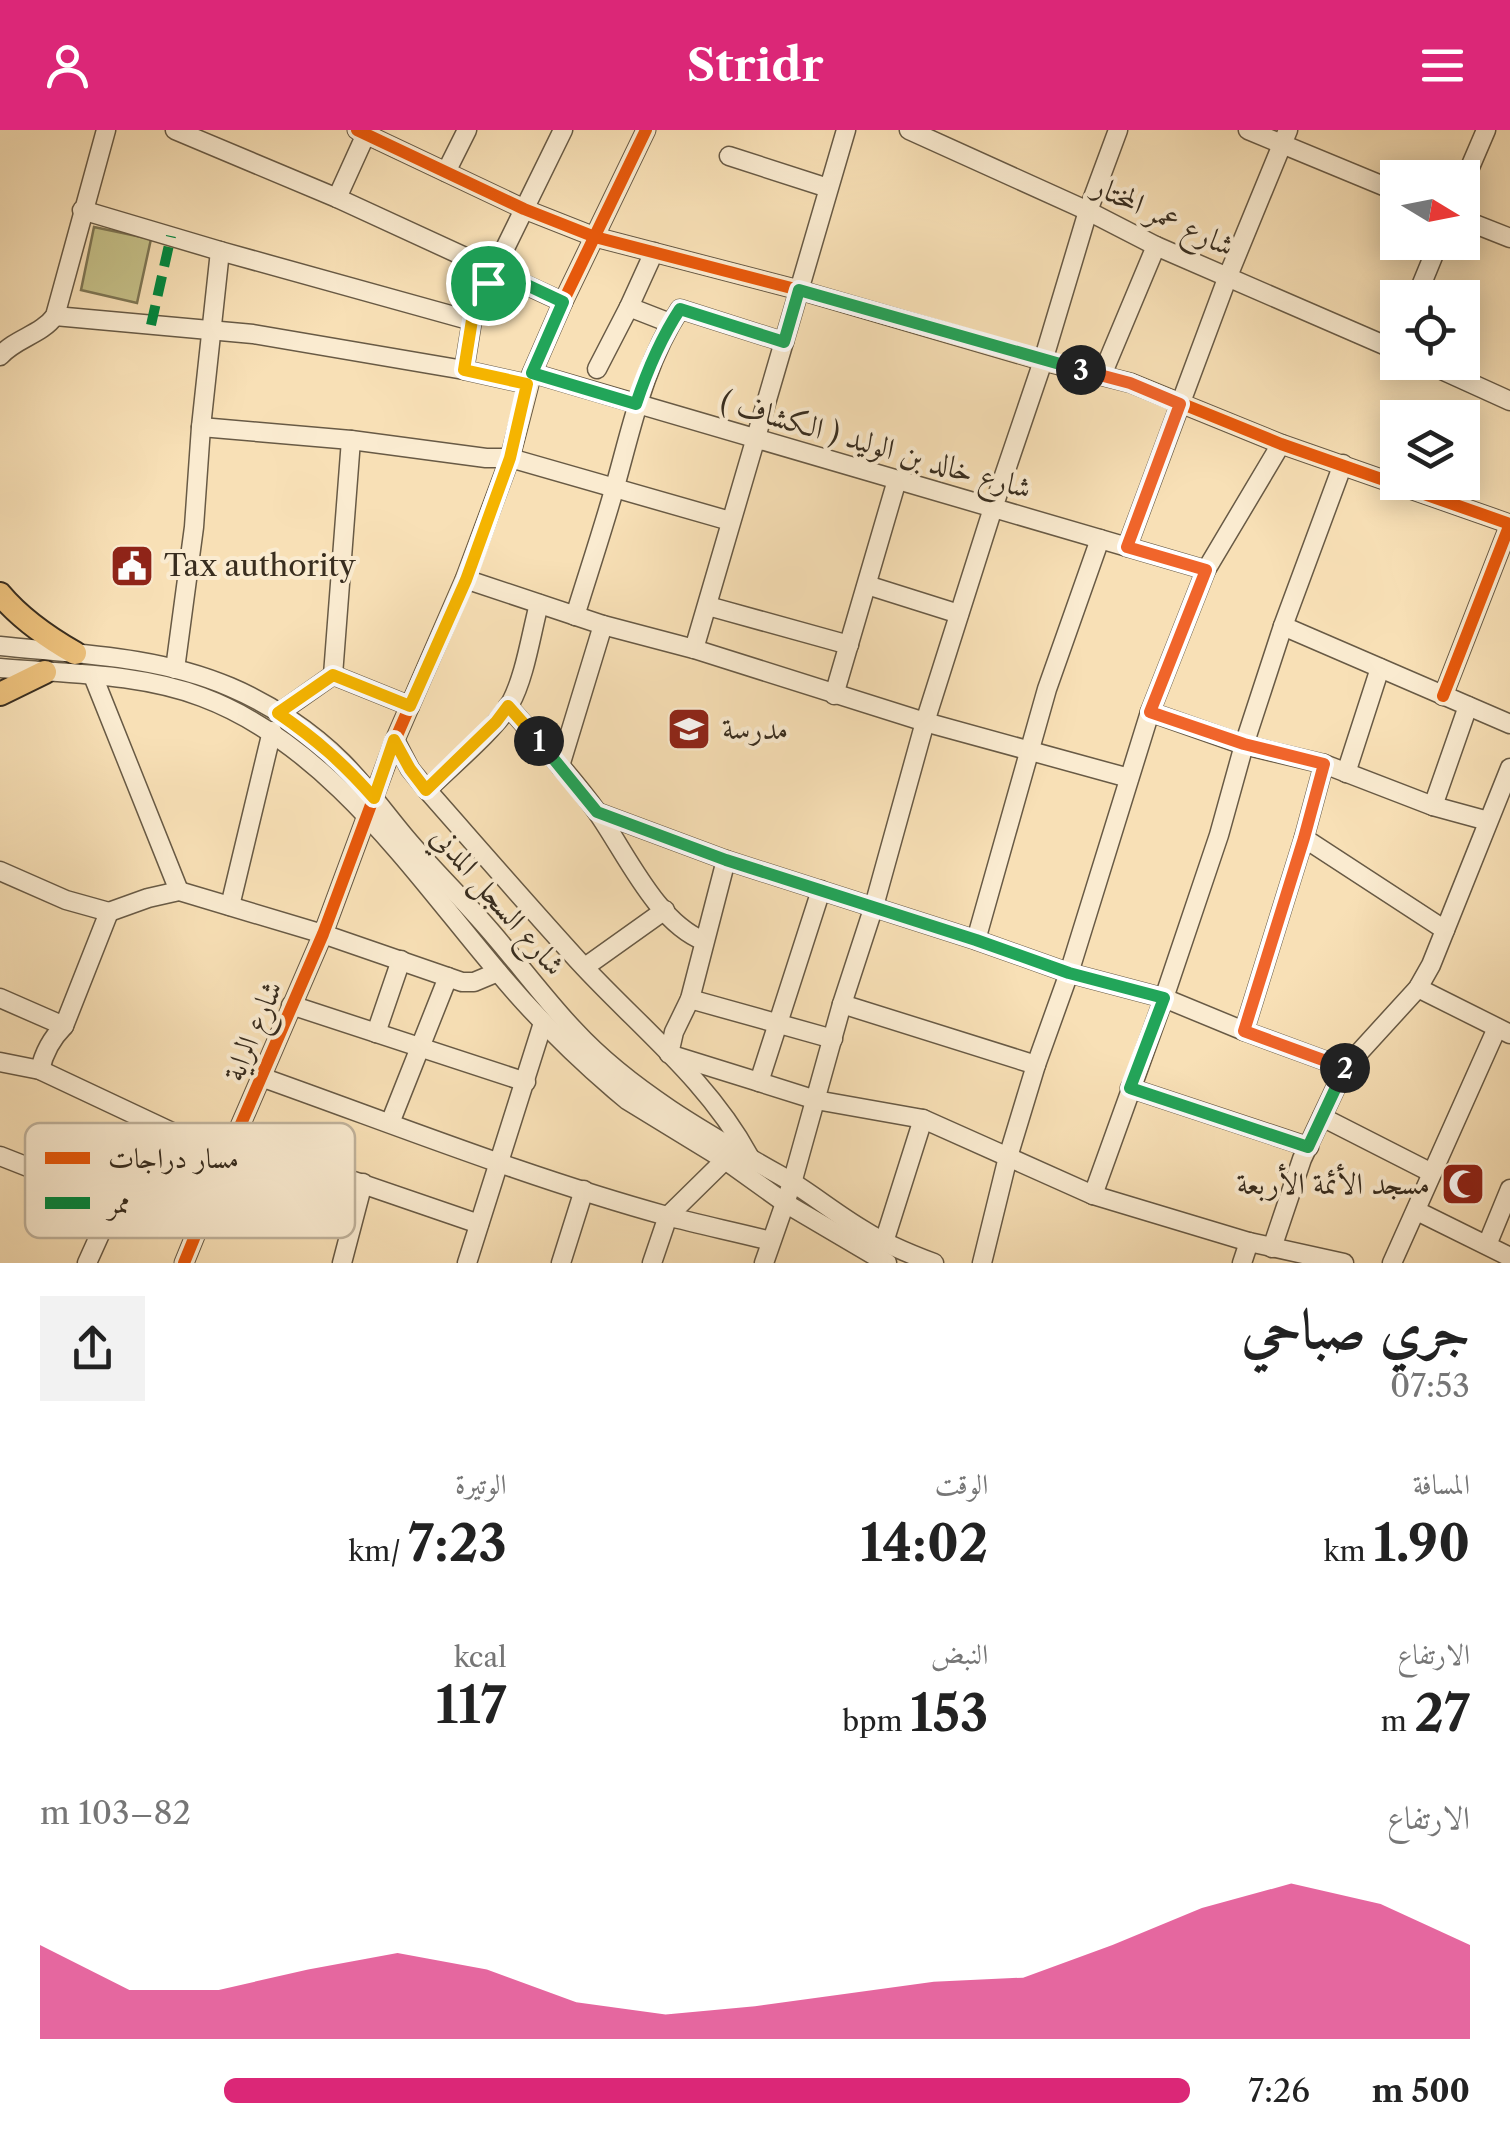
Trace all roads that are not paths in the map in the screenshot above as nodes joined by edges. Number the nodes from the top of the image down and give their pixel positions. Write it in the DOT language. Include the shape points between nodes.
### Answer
graph roads {
  1 [pos="106,130"];
  2 [pos="175,130"];
  3 [pos="466,130"];
  4 [pos="563,130"];
  5 [pos="646,130"];
  6 [pos="846,130"];
  7 [pos="909,130"];
  8 [pos="1118,130"];
  9 [pos="1248,130"];
  10 [pos="1486,130"];
  11 [pos="369,133"];
  12 [pos="1284,137"];
  13 [pos="729,156"];
  14 [pos="1473,160"];
  15 [pos="446,172"];
  16 [pos="1380,183"];
  17 [pos="828,188"];
  18 [pos="336,198"];
  19 [pos="524,209"];
  20 [pos="82,210"];
  21 [pos="1088,212"];
  22 [pos="1480,226"];
  23 [pos="594,237"];
  24 [pos="1510,238"];
  25 [pos="1156,246"];
  26 [pos="220,251"];
  27 [pos="654,252"];
  28 [pos="495,270"];
  29 [pos="1228,276"];
  30 [pos="799,290"];
  31 [pos="563,302"];
  32 [pos="629,307"];
  33 [pos="55,316"];
  34 [pos="472,320"];
  35 [pos="670,323"];
  36 [pos="211,329"];
  37 [pos="1380,340"];
  38 [pos="784,342"];
  39 [pos="0,356"];
  40 [pos="1043,361"];
  41 [pos="597,369"];
  42 [pos="464,370"];
  43 [pos="1102,375"];
  44 [pos="530,379"];
  45 [pos="1465,380"];
  46 [pos="1510,400"];
  47 [pos="636,404"];
  48 [pos="1180,404"];
  49 [pos="201,427"];
  50 [pos="755,438"];
  51 [pos="352,440"];
  52 [pos="1281,444"];
  53 [pos="510,458"];
  54 [pos="1344,464"];
  55 [pos="898,480"];
  56 [pos="614,488"];
  57 [pos="993,508"];
  58 [pos="730,521"];
  59 [pos="1100,539"];
  60 [pos="1127,547"];
  61 [pos="1206,570"];
  62 [pos="466,580"];
  63 [pos="866,585"];
  64 [pos="0,594"];
  65 [pos="539,604"];
  66 [pos="708,606"];
  67 [pos="959,614"];
  68 [pos="575,616"];
  69 [pos="603,626"];
  70 [pos="1283,626"];
  71 [pos="849,645"];
  72 [pos="0,646"];
  73 [pos="694,649"];
  74 [pos="75,654"];
  75 [pos="0,668"];
  76 [pos="1380,668"];
  77 [pos="176,669"];
  78 [pos="45,672"];
  79 [pos="333,675"];
  80 [pos="93,676"];
  81 [pos="0,694"];
  82 [pos="834,695"];
  83 [pos="1443,696"];
  84 [pos="410,706"];
  85 [pos="508,706"];
  86 [pos="1468,706"];
  87 [pos="1150,712"];
  88 [pos="278,713"];
  89 [pos="925,722"];
  90 [pos="1510,724"];
  91 [pos="272,731"];
  92 [pos="394,740"];
  93 [pos="1244,744"];
  94 [pos="1030,749"];
  95 [pos="1324,764"];
  96 [pos="560,766"];
  97 [pos="1510,768"];
  98 [pos="1346,773"];
  99 [pos="1129,778"];
  100 [pos="426,790"];
  101 [pos="374,798"];
  102 [pos="1504,798"];
  103 [pos="1434,806"];
  104 [pos="597,812"];
  105 [pos="366,818"];
  106 [pos="1488,821"];
  107 [pos="1304,838"];
  108 [pos="726,860"];
  109 [pos="0,871"];
  110 [pos="820,890"];
  111 [pos="179,891"];
  112 [pos="230,906"];
  113 [pos="874,906"];
  114 [pos="664,910"];
  115 [pos="110,912"];
  116 [pos="1444,930"];
  117 [pos="323,934"];
  118 [pos="704,940"];
  119 [pos="976,940"];
  120 [pos="402,960"];
  121 [pos="585,968"];
  122 [pos="498,972"];
  123 [pos="1069,973"];
  124 [pos="448,978"];
  125 [pos="1418,988"];
  126 [pos="0,998"];
  127 [pos="1164,998"];
  128 [pos="690,999"];
  129 [pos="842,1004"];
  130 [pos="291,1005"];
  131 [pos="542,1023"];
  132 [pos="777,1024"];
  133 [pos="64,1026"];
  134 [pos="1244,1031"];
  135 [pos="1504,1031"];
  136 [pos="376,1033"];
  137 [pos="834,1040"];
  138 [pos="420,1048"];
  139 [pos="670,1054"];
  140 [pos="0,1062"];
  141 [pos="1036,1065"];
  142 [pos="1345,1068"];
  143 [pos="40,1070"];
  144 [pos="262,1077"];
  145 [pos="526,1082"];
  146 [pos="758,1082"];
  147 [pos="1130,1088"];
  148 [pos="816,1100"];
  149 [pos="1322,1117"];
  150 [pos="924,1119"];
  151 [pos="152,1123"];
  152 [pos="242,1123"];
  153 [pos="390,1123"];
  154 [pos="1308,1147"];
  155 [pos="0,1156"];
  156 [pos="1008,1157"];
  157 [pos="726,1160"];
  158 [pos="752,1161"];
  159 [pos="498,1162"];
  160 [pos="25,1166"];
  161 [pos="1432,1172"];
  162 [pos="355,1180"];
  163 [pos="363,1183"];
  164 [pos="792,1183"];
  165 [pos="1510,1189"];
  166 [pos="584,1190"];
  167 [pos="1093,1196"];
  168 [pos="785,1204"];
  169 [pos="1416,1211"];
  170 [pos="355,1213"];
  171 [pos="668,1216"];
  172 [pos="479,1224"];
  173 [pos="99,1238"];
  174 [pos="194,1238"];
  175 [pos="349,1238"];
  176 [pos="771,1241"];
  177 [pos="1249,1242"];
  178 [pos="1487,1245"];
  179 [pos="1272,1248"];
  180 [pos="1510,1256"];
  181 [pos="883,1257"];
  182 [pos="88,1263"];
  183 [pos="184,1263"];
  184 [pos="342,1263"];
  185 [pos="467,1263"];
  186 [pos="561,1263"];
  187 [pos="652,1263"];
  188 [pos="764,1263"];
  189 [pos="934,1263"];
  190 [pos="982,1263"];
  191 [pos="1242,1263"];
  192 [pos="1344,1263"];
  193 [pos="1392,1263"];
  1 -- 20 [label="street"];
  2 -- 18 [label="street"];
  3 -- 15 [label="street"];
  4 -- 19 [label="street"];
  5 -- 23 [label="street, شارع الراية"];
  6 -- 17 [label="street"];
  7 -- 21 [label="street, شارع عمر المختار"];
  8 -- 21 [label="street"];
  9 -- 12 [label="street"];
  10 -- 14 [label="street"];
  11 -- 15 [label="street"];
  11 -- 18 [label="street"];
  12 -- 16 [label="street"];
  12 -- 29 [label="street"];
  13 -- 17 [label="street"];
  15 -- 19 [label="street"];
  17 -- 30 [label="street"];
  18 -- 28 [label="street"];
  19 -- 23 [label="street"];
  19 -- 28 [label="street"];
  20 -- 26 [label="street"];
  20 -- 33 [label="street"];
  21 -- 25 [label="street, شارع عمر المختار"];
  21 -- 40 [label="street"];
  22 -- 24 [label="street"];
  23 -- 27 [label="street"];
  23 -- 31 [label="street, شارع الراية"];
  25 -- 29 [label="street, شارع عمر المختار"];
  25 -- 43 [label="street"];
  26 -- 34 [label="street"];
  26 -- 36 [label="street"];
  27 -- 30 [label="street"];
  27 -- 32 [label="street"];
  28 -- 31 [label="street"];
  28 -- 34 [label="street"];
  29 -- 37 [label="street, شارع عمر المختار"];
  29 -- 48 [label="street"];
  30 -- 38 [label="street"];
  30 -- 40 [label="street"];
  31 -- 44 [label="street, شارع الراية"];
  32 -- 35 [label="street"];
  32 -- 41 [label="street"];
  33 -- 36 [label="street, شارع خالد بن الوليد ( الكشاف )"];
  33 -- 39 [label="street"];
  34 -- 42 [label="street"];
  35 -- 38 [label="street" via="680,309"];
  35 -- 47 [label="street"];
  36 -- 42 [label="street, شارع خالد بن الوليد ( الكشاف )"];
  36 -- 49 [label="street"];
  38 -- 50 [label="street"];
  40 -- 43 [label="street"];
  40 -- 57 [label="street"];
  42 -- 44 [label="street, شارع خالد بن الوليد ( الكشاف )"];
  43 -- 48 [label="street"];
  44 -- 47 [label="street, شارع خالد بن الوليد ( الكشاف )"];
  44 -- 53 [label="street, شارع الراية"];
  45 -- 46 [label="street"];
  47 -- 50 [label="street, شارع خالد بن الوليد ( الكشاف )"];
  47 -- 56 [label="street"];
  48 -- 52 [label="street"];
  48 -- 60 [label="street"];
  49 -- 51 [label="street"];
  49 -- 77 [label="street"];
  50 -- 55 [label="street, شارع خالد بن الوليد ( الكشاف )"];
  50 -- 58 [label="street"];
  51 -- 53 [label="street"];
  51 -- 79 [label="street"];
  52 -- 54 [label="street"];
  52 -- 61 [label="street"];
  53 -- 56 [label="street"];
  53 -- 62 [label="street, شارع الراية"];
  54 -- 70 [label="street"];
  54 -- 83 [label="street" via="1510,524"];
  55 -- 57 [label="street, شارع خالد بن الوليد ( الكشاف )"];
  55 -- 63 [label="street"];
  56 -- 58 [label="street"];
  56 -- 68 [label="street"];
  57 -- 59 [label="street, شارع خالد بن الوليد ( الكشاف )"];
  57 -- 67 [label="street"];
  58 -- 66 [label="street"];
  59 -- 60 [label="street, شارع خالد بن الوليد ( الكشاف )"];
  59 -- 94 [label="street"];
  60 -- 61 [label="street, شارع خالد بن الوليد ( الكشاف )"];
  61 -- 87 [label="street"];
  62 -- 65 [label="street"];
  62 -- 84 [label="street, شارع الراية"];
  63 -- 67 [label="street"];
  63 -- 71 [label="street"];
  64 -- 74 [label="main road"];
  65 -- 68 [label="street"];
  65 -- 85 [label="street"];
  66 -- 71 [label="street"];
  66 -- 73 [label="street"];
  67 -- 89 [label="street"];
  68 -- 69 [label="street"];
  69 -- 73 [label="street"];
  69 -- 96 [label="street"];
  70 -- 76 [label="street"];
  70 -- 93 [label="street"];
  71 -- 82 [label="street"];
  72 -- 74 [label="street, شارع السجل المدني"];
  73 -- 82 [label="street"];
  74 -- 77 [label="street, شارع السجل المدني"];
  75 -- 78 [label="street, شارع السجل المدني"];
  76 -- 83 [label="street"];
  76 -- 98 [label="street"];
  77 -- 88 [label="street, شارع السجل المدني"];
  78 -- 80 [label="street, شارع السجل المدني"];
  78 -- 81 [label="main road"];
  79 -- 84 [label="street"];
  79 -- 88 [label="street"];
  80 -- 91 [label="street, شارع السجل المدني" via="189,693"];
  80 -- 111 [label="street"];
  82 -- 89 [label="street"];
  83 -- 86 [label="street"];
  84 -- 92 [label="street, شارع الراية"];
  85 -- 96 [label="street"];
  85 -- 100 [label="street"];
  86 -- 90 [label="street"];
  86 -- 103 [label="street"];
  87 -- 93 [label="street"];
  87 -- 99 [label="street"];
  88 -- 101 [label="street, شارع السجل المدني" via="342,762"];
  89 -- 94 [label="street"];
  89 -- 113 [label="street"];
  91 -- 105 [label="street, شارع السجل المدني"];
  91 -- 112 [label="street"];
  92 -- 100 [label="street"];
  92 -- 101 [label="street, شارع الراية"];
  93 -- 95 [label="street"];
  93 -- 127 [label="street"];
  94 -- 99 [label="street"];
  94 -- 119 [label="street"];
  95 -- 98 [label="street"];
  95 -- 107 [label="street"];
  96 -- 104 [label="street"];
  97 -- 102 [label="street"];
  98 -- 103 [label="street"];
  99 -- 123 [label="street"];
  100 -- 121 [label="street"];
  101 -- 105 [label="street, شارع الراية"];
  101 -- 158 [label="street, شارع السجل المدني" via="576,1032 627,1078"];
  102 -- 106 [label="street"];
  103 -- 106 [label="street"];
  104 -- 108 [label="street"];
  104 -- 114 [label="street"];
  105 -- 117 [label="street, شارع الراية"];
  105 -- 122 [label="street, شارع السجل المدني"];
  106 -- 116 [label="street"];
  107 -- 116 [label="street"];
  107 -- 134 [label="street"];
  108 -- 110 [label="street"];
  108 -- 118 [label="street"];
  109 -- 115 [label="street"];
  110 -- 113 [label="street"];
  110 -- 132 [label="street"];
  111 -- 112 [label="street"];
  111 -- 115 [label="street"];
  112 -- 117 [label="street"];
  113 -- 119 [label="street"];
  113 -- 129 [label="street"];
  114 -- 118 [label="street"];
  114 -- 121 [label="street"];
  115 -- 133 [label="street"];
  116 -- 125 [label="street"];
  117 -- 120 [label="street"];
  117 -- 130 [label="street, شارع الراية"];
  118 -- 128 [label="street"];
  119 -- 123 [label="street"];
  120 -- 124 [label="street"];
  120 -- 136 [label="street"];
  121 -- 139 [label="street"];
  122 -- 124 [label="street" via="468,983"];
  122 -- 131 [label="street, شارع السجل المدني"];
  123 -- 127 [label="street"];
  123 -- 141 [label="street"];
  124 -- 138 [label="street"];
  125 -- 135 [label="street"];
  125 -- 142 [label="street"];
  126 -- 133 [label="street"];
  127 -- 134 [label="street"];
  127 -- 147 [label="street"];
  128 -- 132 [label="street"];
  128 -- 139 [label="street"];
  129 -- 137 [label="street"];
  129 -- 141 [label="street"];
  130 -- 136 [label="street"];
  130 -- 144 [label="street, شارع الراية"];
  131 -- 145 [label="street"];
  131 -- 157 [label="street, شارع السجل المدني" via="627,1100"];
  132 -- 137 [label="street"];
  132 -- 146 [label="street"];
  133 -- 143 [label="street"];
  134 -- 142 [label="street"];
  135 -- 161 [label="street"];
  136 -- 138 [label="street"];
  137 -- 148 [label="street"];
  138 -- 145 [label="street"];
  138 -- 153 [label="street"];
  139 -- 146 [label="street"];
  139 -- 158 [label="street" via="733,1127"];
  140 -- 143 [label="street"];
  141 -- 156 [label="street"];
  142 -- 149 [label="street"];
  143 -- 151 [label="street"];
  144 -- 152 [label="street, شارع الراية"];
  144 -- 153 [label="street"];
  145 -- 159 [label="street"];
  146 -- 148 [label="street"];
  147 -- 154 [label="street"];
  147 -- 167 [label="street"];
  148 -- 150 [label="street"];
  148 -- 164 [label="street"];
  149 -- 154 [label="street"];
  149 -- 161 [label="street"];
  150 -- 156 [label="street"];
  150 -- 181 [label="street"];
  153 -- 159 [label="street"];
  154 -- 179 [label="street"];
  155 -- 160 [label="street"];
  156 -- 167 [label="street"];
  156 -- 190 [label="street"];
  157 -- 168 [label="street, شارع السجل المدني"];
  157 -- 171 [label="street"];
  158 -- 164 [label="street, شارع السجل المدني"];
  159 -- 166 [label="street"];
  159 -- 172 [label="street"];
  161 -- 169 [label="street"];
  162 -- 163 [label="street"];
  163 -- 170 [label="street"];
  163 -- 172 [label="street"];
  164 -- 168 [label="street"];
  164 -- 181 [label="street, شارع السجل المدني"];
  165 -- 178 [label="street"];
  166 -- 171 [label="street"];
  166 -- 186 [label="street"];
  167 -- 177 [label="street"];
  168 -- 176 [label="street"];
  168 -- 181 [label="street, شارع السجل المدني"];
  169 -- 178 [label="street"];
  169 -- 193 [label="street"];
  171 -- 176 [label="street"];
  171 -- 187 [label="street"];
  172 -- 185 [label="street"];
  173 -- 182 [label="street"];
  174 -- 183 [label="street, شارع الراية"];
  175 -- 184 [label="street"];
  176 -- 188 [label="street"];
  177 -- 179 [label="street"];
  177 -- 191 [label="street"];
  178 -- 180 [label="street"];
  179 -- 192 [label="street"];
  181 -- 189 [label="street, شارع السجل المدني"];
}
